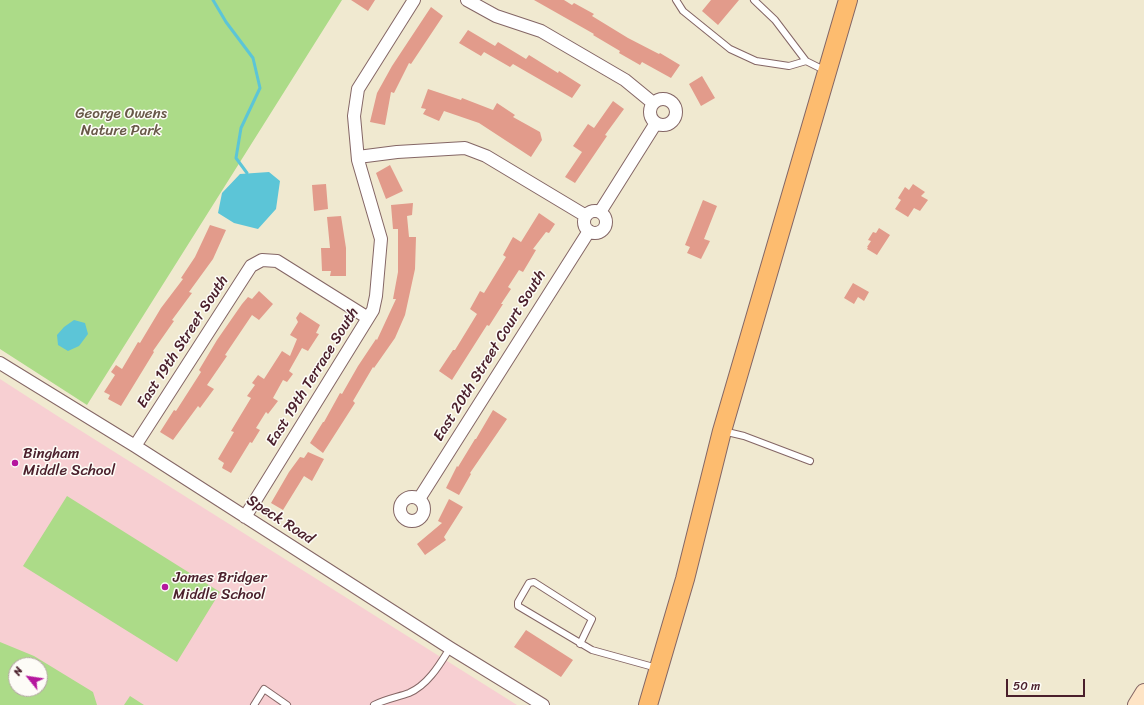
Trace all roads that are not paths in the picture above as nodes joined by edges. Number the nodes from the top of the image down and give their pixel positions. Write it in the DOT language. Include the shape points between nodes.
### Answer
graph roads {
  1 [pos="414,0"];
  2 [pos="467,0"];
  3 [pos="676,0"];
  4 [pos="754,0"];
  5 [pos="848,0"];
  6 [pos="806,61"];
  7 [pos="827,72"];
  8 [pos="653,104"];
  9 [pos="656,122"];
  10 [pos="358,157"];
  11 [pos="600,212"];
  12 [pos="586,216"];
  13 [pos="589,231"];
  14 [pos="368,318"];
  15 [pos="0,363"];
  16 [pos="722,431"];
  17 [pos="135,446"];
  18 [pos="810,462"];
  19 [pos="419,499"];
  20 [pos="245,517"];
  21 [pos="580,644"];
  22 [pos="450,648"];
  23 [pos="659,668"];
  24 [pos="1144,692"];
  25 [pos="254,705"];
  26 [pos="288,705"];
  27 [pos="374,705"];
  28 [pos="543,705"];
  29 [pos="648,705"];
  30 [pos="1136,705"];
  1 -- 10 [label="street, East 19th Terrace South" via="358,89 354,116"];
  2 -- 8 [label="street" via="496,16 541,31 625,80"];
  3 -- 6 [label="lane" via="683,11 730,49 756,61 789,66"];
  4 -- 6 [label="lane" via="775,20"];
  5 -- 7 [label="main road"];
  6 -- 7 [label="lane"];
  7 -- 16 [label="main road"];
  8 -- 9 [label="street" via="651,114"];
  8 -- 9 [label="street" via="660,99 668,100 674,104 676,112 671,122 664,125"];
  9 -- 11 [label="street"];
  10 -- 12 [label="street" via="465,148 486,156"];
  10 -- 14 [label="street, East 19th Terrace South" via="381,239 376,296"];
  11 -- 12 [label="street" via="594,211"];
  11 -- 13 [label="street" via="606,222 603,229"];
  12 -- 13 [label="street" via="584,222"];
  13 -- 19 [label="street, East 20th Street Court South"];
  14 -- 17 [label="street, East 19th Street South" via="277,261 262,260 251,266"];
  14 -- 20 [label="street, East 19th Terrace South"];
  15 -- 17 [label="street, Speck Road"];
  16 -- 18 [label="lane" via="744,436"];
  16 -- 23 [label="main road" via="685,579"];
  17 -- 20 [label="street, Speck Road"];
  20 -- 22 [label="street, Speck Road"];
  21 -- 21 [label="lane" via="518,606 529,583 534,582 592,619"];
  21 -- 23 [label="lane" via="592,650"];
  22 -- 27 [label="lane" via="428,679 416,689"];
  22 -- 28 [label="street, Speck Road"];
  23 -- 29 [label="main road"];
  24 -- 30 [label="street"];
  25 -- 26 [label="lane" via="264,689"];
}
